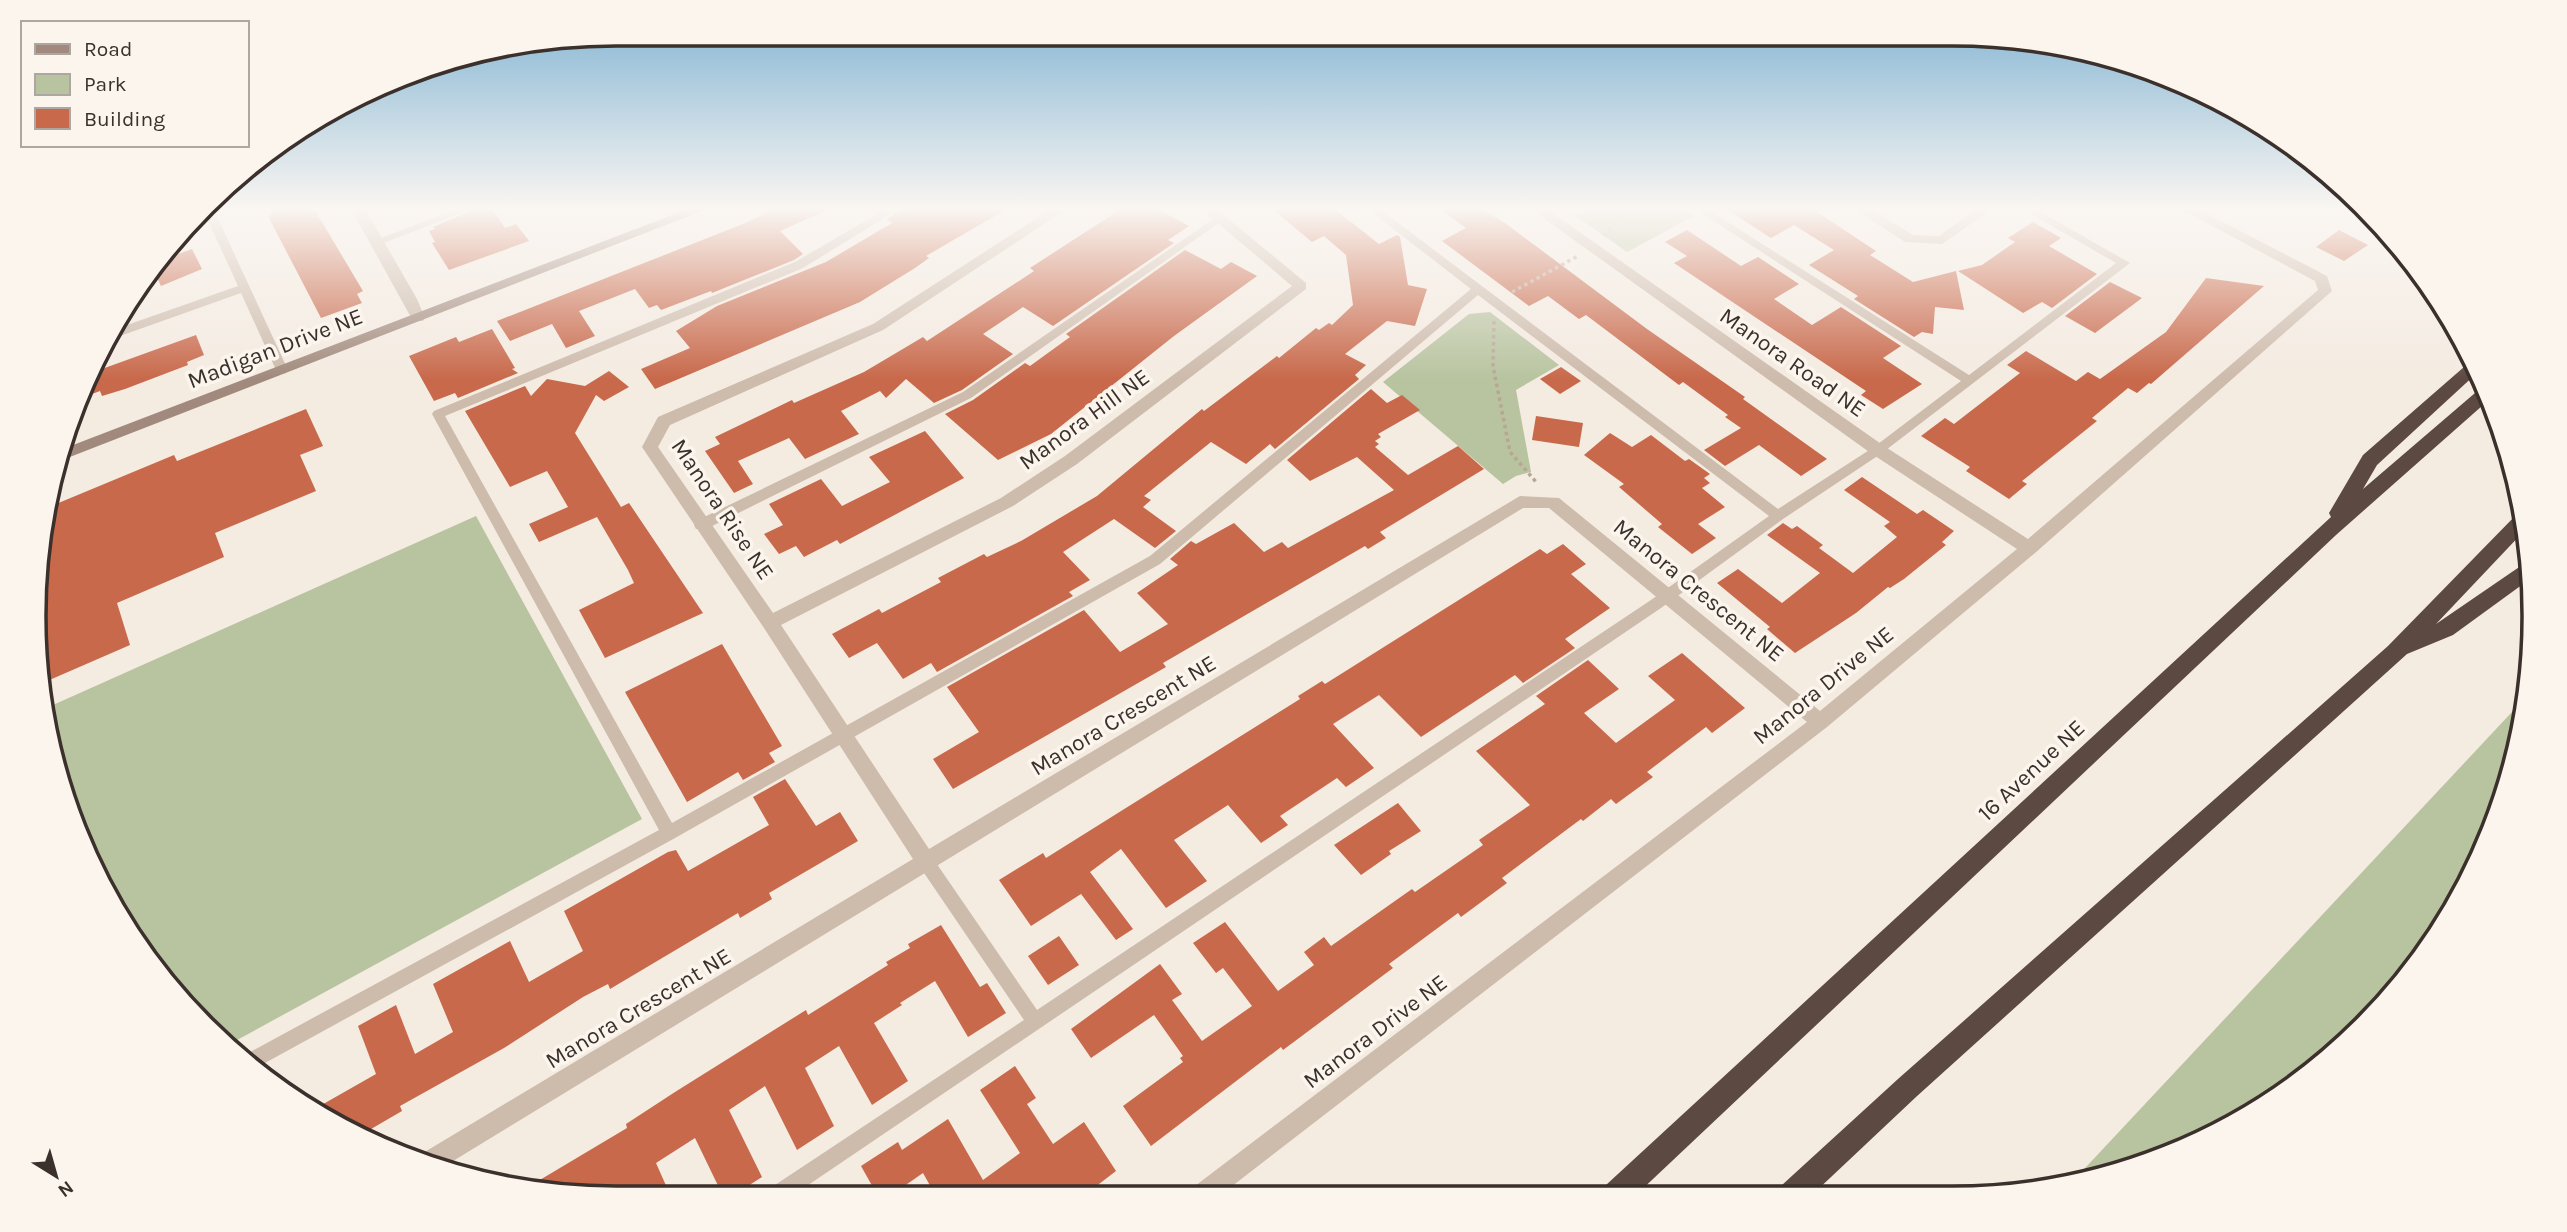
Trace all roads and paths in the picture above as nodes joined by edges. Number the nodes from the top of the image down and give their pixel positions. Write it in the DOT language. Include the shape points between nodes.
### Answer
graph roads {
  1 [pos="233,264"];
  2 [pos="389,264"];
  3 [pos="556,264"];
  4 [pos="800,264"];
  5 [pos="974,264"];
  6 [pos="1153,264"];
  7 [pos="1275,264"];
  8 [pos="1446,264"];
  9 [pos="1562,264"];
  10 [pos="1616,264"];
  11 [pos="1787,264"];
  12 [pos="2122,264"];
  13 [pos="2294,264"];
  14 [pos="243,288"];
  15 [pos="1478,289"];
  16 [pos="1494,301"];
  17 [pos="418,318"];
  18 [pos="122,332"];
  19 [pos="282,370"];
  20 [pos="2466,372"];
  21 [pos="1968,380"];
  22 [pos="2478,399"];
  23 [pos="1878,450"];
  24 [pos="70,452"];
  25 [pos="1553,502"];
  26 [pos="1778,516"];
  27 [pos="701,525"];
  28 [pos="2515,529"];
  29 [pos="2329,530"];
  30 [pos="2029,548"];
  31 [pos="2520,576"];
  32 [pos="1668,595"];
  33 [pos="770,623"];
  34 [pos="2396,652"];
  35 [pos="1820,722"];
  36 [pos="842,737"];
  37 [pos="669,833"];
  38 [pos="926,862"];
  39 [pos="1036,1023"];
  40 [pos="256,1058"];
  41 [pos="437,1157"];
  42 [pos="791,1186"];
  43 [pos="1213,1186"];
  44 [pos="1626,1186"];
  45 [pos="1802,1186"];
  1 -- 14 [label="lane"];
  2 -- 17 [label="street"];
  3 -- 17 [label="street, Madigan Drive NE"];
  4 -- 37 [label="lane" via="438,414"];
  5 -- 27 [label="street, Manora Rise NE" via="878,327 664,421 650,447"];
  6 -- 27 [label="lane" via="968,395"];
  7 -- 33 [label="street, Manora Hill NE" via="1301,286 1071,460 1007,502"];
  8 -- 15 [label="lane"];
  9 -- 16 [label="path"];
  10 -- 23 [label="street, Manora Road NE"];
  11 -- 21 [label="lane"];
  12 -- 21 [label="lane"];
  13 -- 30 [label="street, Manora Drive NE" via="2322,279 2325,291"];
  14 -- 18 [label="lane"];
  14 -- 19 [label="lane"];
  15 -- 16 [label="lane"];
  15 -- 36 [label="lane" via="1155,561"];
  16 -- 25 [label="path" via="1493,366 1510,452"];
  16 -- 26 [label="lane"];
  17 -- 19 [label="street, Madigan Drive NE"];
  19 -- 24 [label="street, Madigan Drive NE"];
  20 -- 29 [label="highway" via="2370,460"];
  21 -- 23 [label="lane"];
  22 -- 29 [label="highway, 16 Avenue NE"];
  23 -- 26 [label="lane"];
  23 -- 30 [label="street, Manora Road NE"];
  25 -- 32 [label="street, Manora Crescent NE"];
  25 -- 38 [label="street, Manora Crescent NE" via="1520,502"];
  26 -- 32 [label="lane"];
  27 -- 33 [label="street, Manora Rise NE"];
  28 -- 34 [label="highway"];
  29 -- 44 [label="highway, 16 Avenue NE"];
  30 -- 35 [label="street, Manora Drive NE"];
  31 -- 34 [label="highway" via="2446,629"];
  32 -- 35 [label="street, Manora Crescent NE"];
  32 -- 39 [label="lane"];
  33 -- 36 [label="street, Manora Rise NE"];
  34 -- 45 [label="highway"];
  35 -- 43 [label="street, Manora Drive NE"];
  36 -- 37 [label="lane"];
  36 -- 38 [label="street, Manora Rise NE"];
  37 -- 40 [label="lane"];
  38 -- 39 [label="lane"];
  38 -- 41 [label="street, Manora Crescent NE"];
  39 -- 42 [label="lane"];
}
